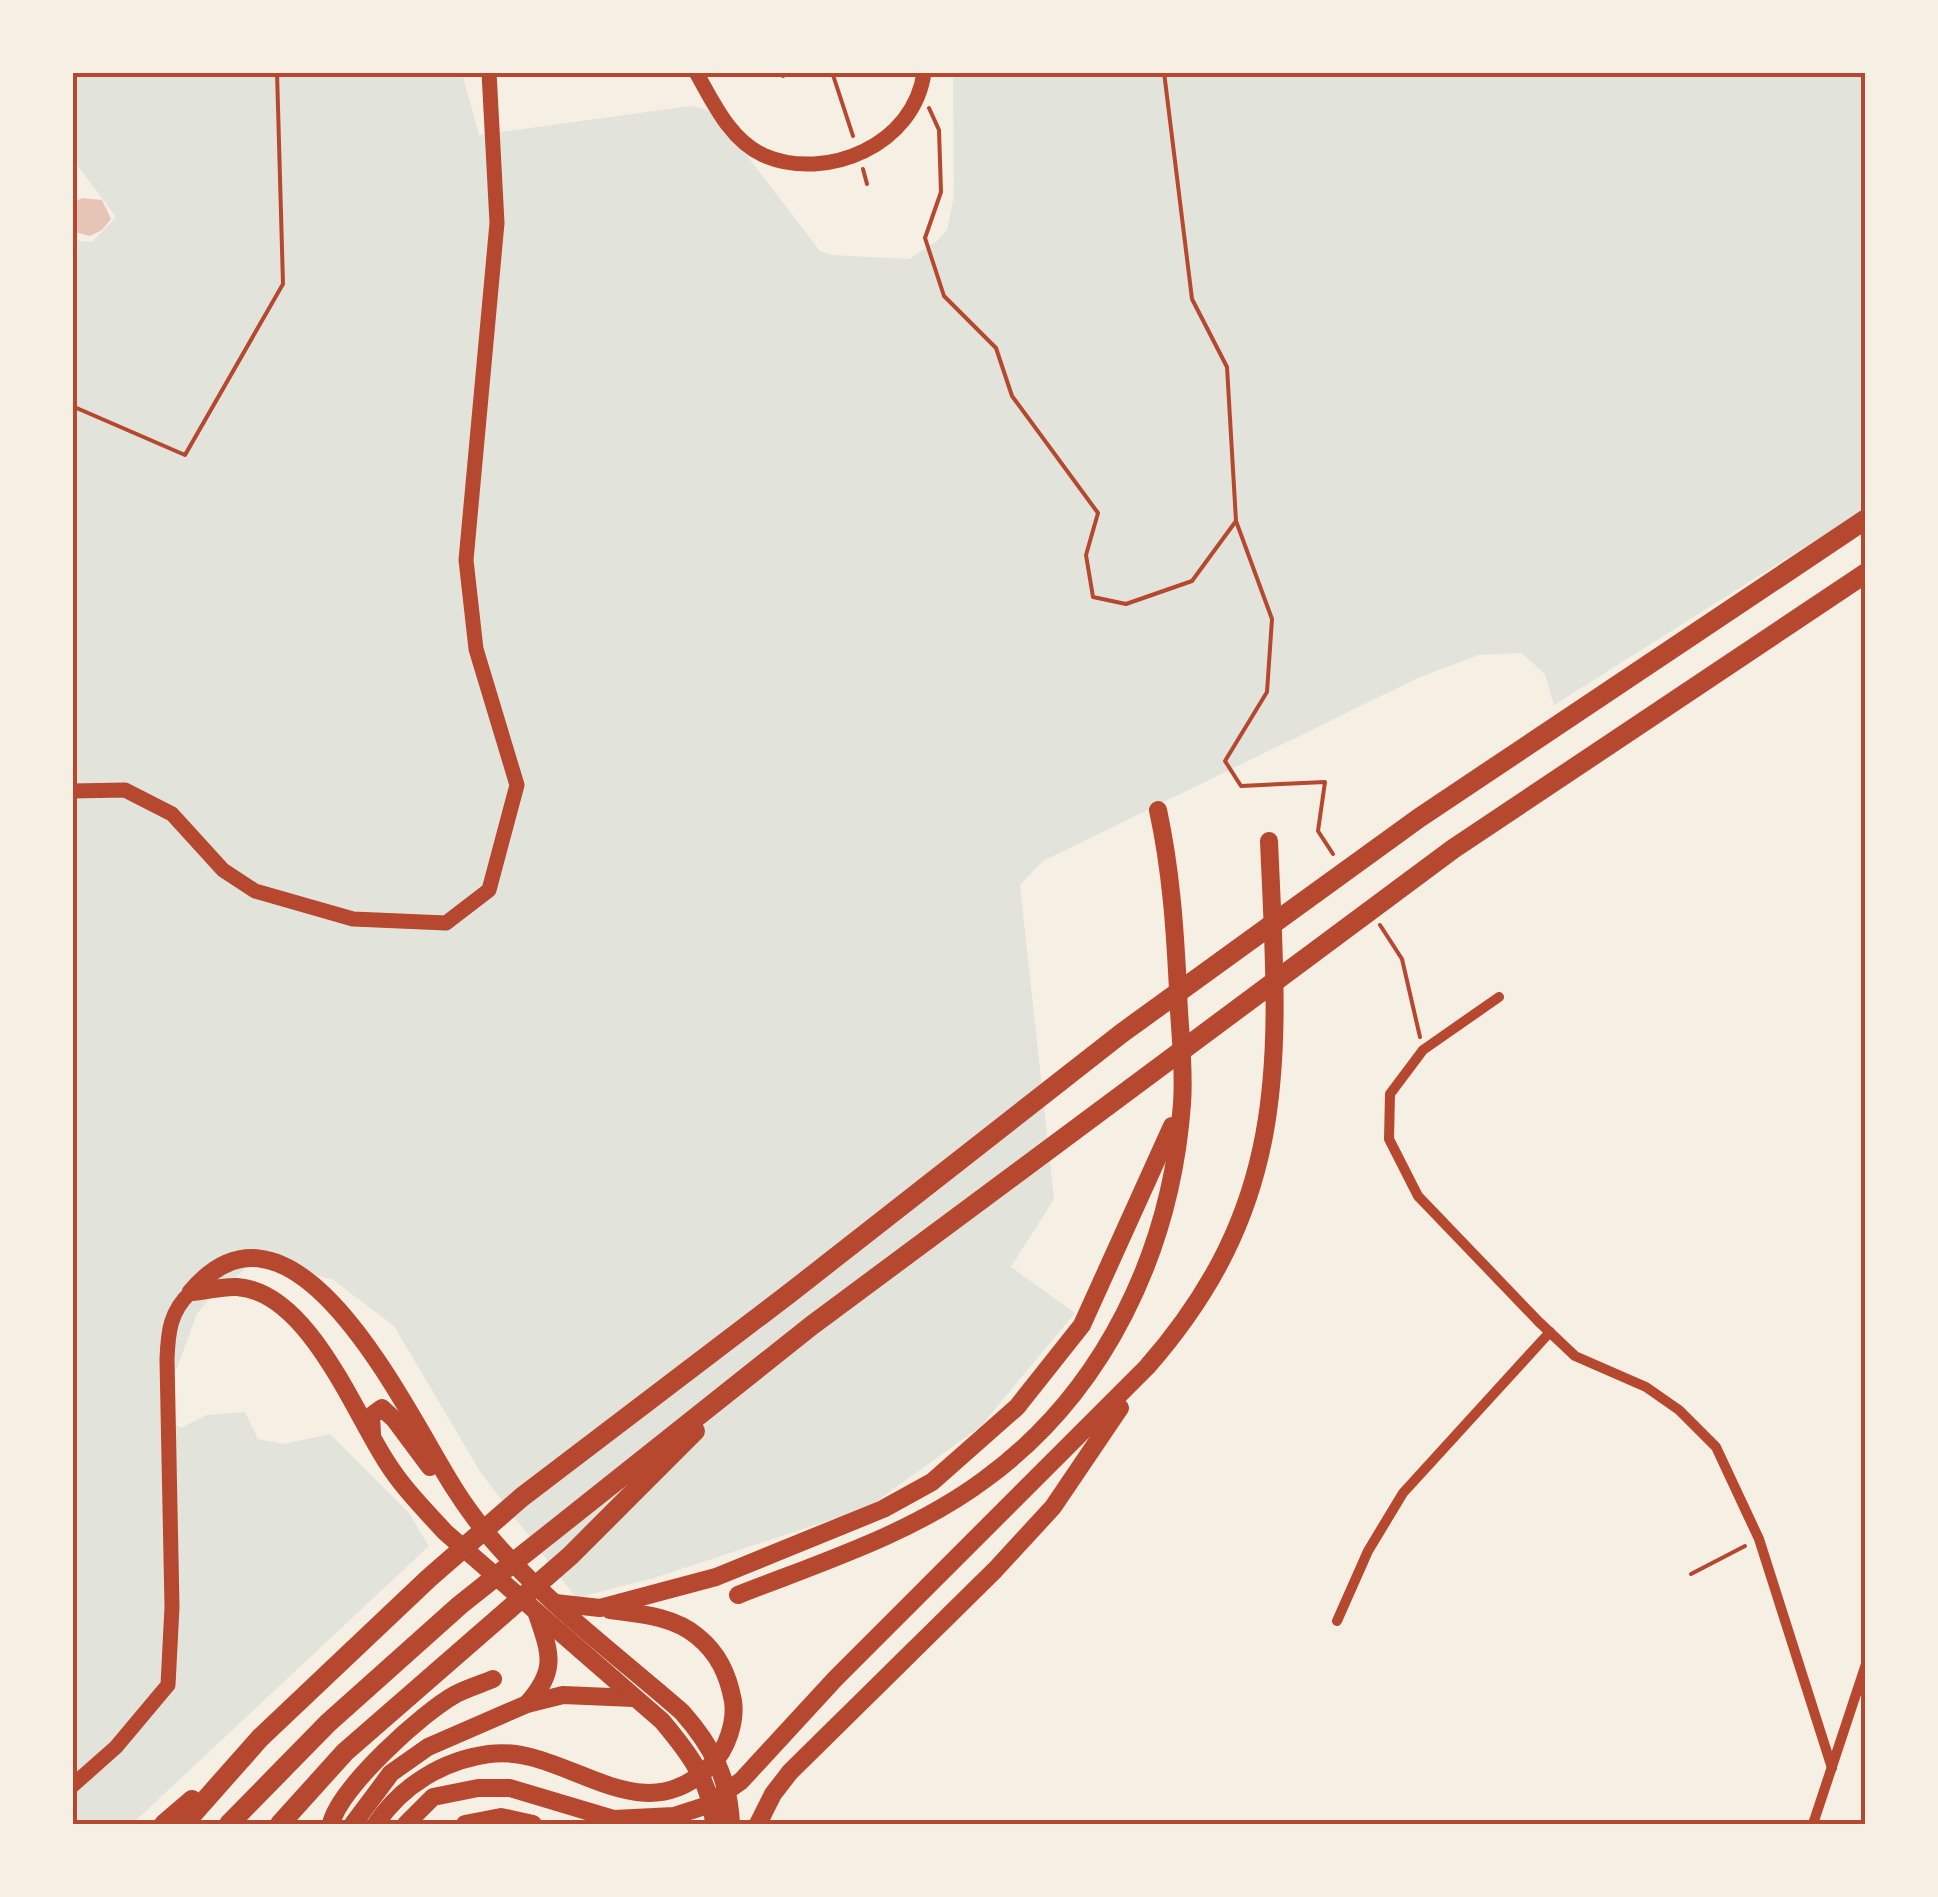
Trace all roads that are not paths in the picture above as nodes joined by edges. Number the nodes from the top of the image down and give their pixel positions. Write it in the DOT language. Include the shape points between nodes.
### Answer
graph roads {
  1 [pos="489,72"];
  2 [pos="696,72"];
  3 [pos="924,72"];
  4 [pos="1866,518"];
  5 [pos="1866,573"];
  6 [pos="72,791"];
  7 [pos="1158,810"];
  8 [pos="1270,842"];
  9 [pos="1499,996"];
  10 [pos="1182,1103"];
  11 [pos="191,1292"];
  12 [pos="1550,1332"];
  13 [pos="1147,1367"];
  14 [pos="737,1386"];
  15 [pos="374,1440"];
  16 [pos="474,1516"];
  17 [pos="738,1595"];
  18 [pos="555,1603"];
  19 [pos="600,1608"];
  20 [pos="537,1614"];
  21 [pos="1337,1622"];
  22 [pos="1866,1664"];
  23 [pos="494,1679"];
  24 [pos="635,1698"];
  25 [pos="527,1704"];
  26 [pos="682,1712"];
  27 [pos="260,1738"];
  28 [pos="1832,1768"];
  29 [pos="72,1786"];
  30 [pos="1815,1823"];
  31 [pos="164,1824"];
  32 [pos="184,1824"];
  33 [pos="229,1824"];
  34 [pos="280,1824"];
  35 [pos="330,1824"];
  36 [pos="353,1824"];
  37 [pos="376,1824"];
  38 [pos="406,1824"];
  39 [pos="465,1824"];
  40 [pos="532,1824"];
  41 [pos="714,1824"];
  42 [pos="730,1824"];
  43 [pos="758,1824"];
  1 -- 6 [label="main road" via="496,224 466,560 476,650 517,784 489,890 446,923 354,919 255,892 222,870 172,814 126,790"];
  2 -- 3 [label="main road" via="724,123 762,154 810,167 846,161 888,136 922,93"];
  4 -- 27 [label="highway" via="1419,818 1122,1033 522,1498"];
  5 -- 14 [label="highway" via="1452,850"];
  7 -- 10 [label="main road" via="1169,860"];
  8 -- 13 [label="main road" via="1274,1089 1265,1145 1224,1259"];
  9 -- 12 [label="street" via="1423,1050 1390,1094 1389,1139 1418,1196"];
  10 -- 17 [label="main road" via="1160,1231 1140,1284 1112,1338 1059,1412 986,1479 938,1510"];
  10 -- 19 [label="main road" via="1082,1325 980,1441 932,1482 882,1509 716,1577"];
  11 -- 15 [label="main road" via="239,1287 288,1312 315,1340"];
  11 -- 16 [label="main road" via="226,1263 248,1257 297,1273 375,1356"];
  11 -- 29 [label="main road" via="169,1325 166,1359 168,1684 116,1747"];
  12 -- 21 [label="street" via="1403,1493"];
  12 -- 28 [label="street" via="1575,1356 1646,1387 1679,1410 1716,1448 1759,1539"];
  13 -- 38 [label="main road" via="834,1679 741,1781 706,1806 674,1816 614,1819 510,1788 478,1788 433,1797"];
  13 -- 43 [label="main road" via="1053,1507 790,1772"];
  14 -- 33 [label="highway" via="460,1605 328,1722"];
  14 -- 34 [label="highway" via="654,1476 345,1752"];
  15 -- 16 [label="main road" via="371,1416 382,1408"];
  15 -- 20 [label="main road" via="445,1532"];
  16 -- 18 [label="main road"];
  18 -- 19 [label="main road"];
  18 -- 26 [label="main road"];
  19 -- 37 [label="main road" via="687,1628 716,1654 734,1706 715,1762 690,1784 648,1793 610,1787 517,1754 472,1757 422,1777"];
  20 -- 24 [label="main road"];
  20 -- 25 [label="main road" via="549,1658 546,1682"];
  22 -- 28 [label="street"];
  23 -- 35 [label="main road" via="454,1695 407,1731 358,1779"];
  24 -- 25 [label="main road" via="562,1695"];
  24 -- 26 [label="main road"];
  24 -- 41 [label="main road" via="698,1766"];
  25 -- 36 [label="main road" via="428,1746 392,1773"];
  26 -- 42 [label="main road" via="715,1755"];
  27 -- 31 [label="highway"];
  27 -- 32 [label="highway"];
  28 -- 30 [label="street"];
  39 -- 40 [label="main road" via="501,1817"];
}
